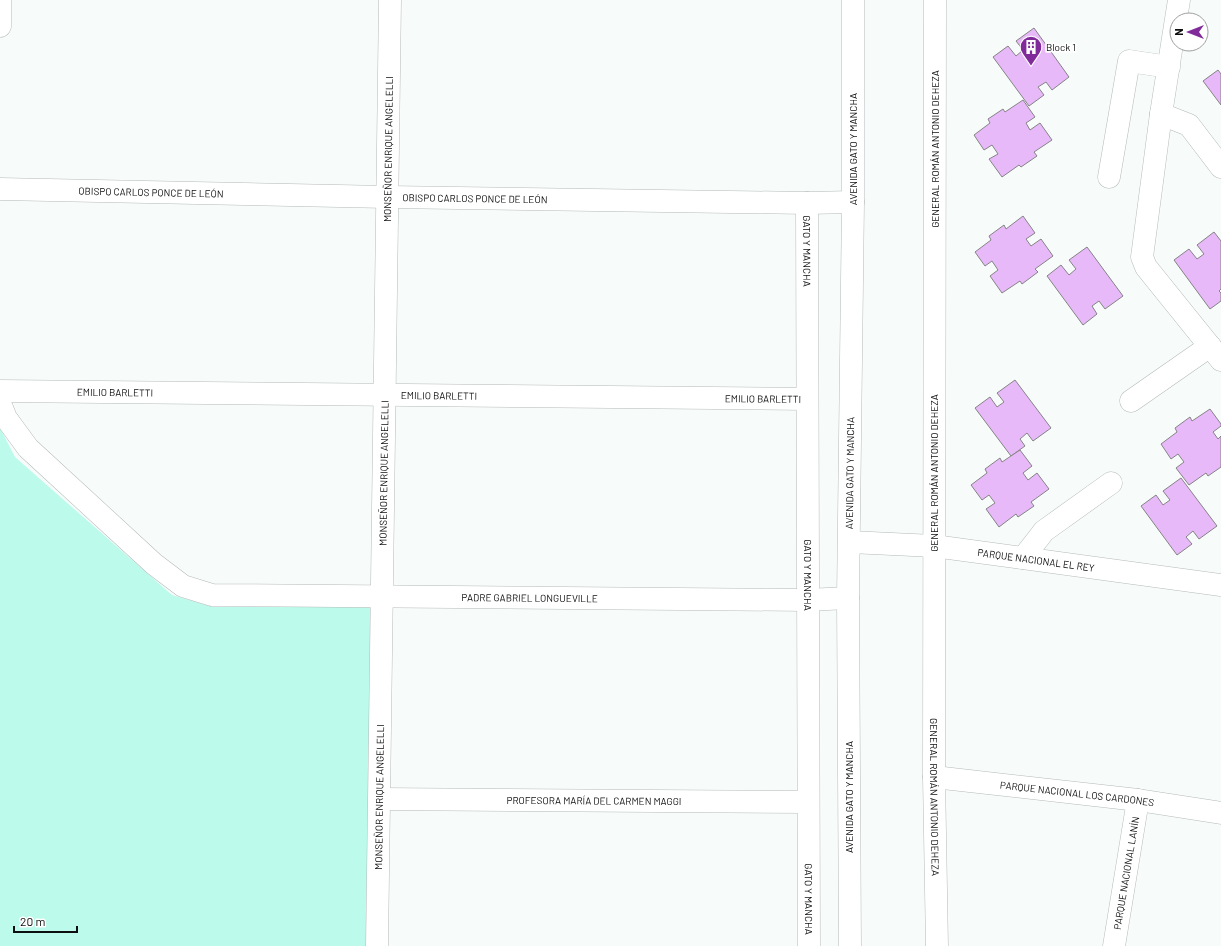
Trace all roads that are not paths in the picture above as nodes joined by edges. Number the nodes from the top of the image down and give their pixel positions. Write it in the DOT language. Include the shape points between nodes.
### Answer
graph roads {
  1 [pos="0,0"];
  2 [pos="390,0"];
  3 [pos="843,0"];
  4 [pos="853,0"];
  5 [pos="935,0"];
  6 [pos="1179,0"];
  7 [pos="0,26"];
  8 [pos="1169,67"];
  9 [pos="1161,114"];
  10 [pos="1221,167"];
  11 [pos="1109,177"];
  12 [pos="0,189"];
  13 [pos="387,197"];
  14 [pos="853,202"];
  15 [pos="807,203"];
  16 [pos="1215,353"];
  17 [pos="0,391"];
  18 [pos="384,394"];
  19 [pos="807,399"];
  20 [pos="1131,401"];
  21 [pos="0,403"];
  22 [pos="1111,483"];
  23 [pos="850,542"];
  24 [pos="934,546"];
  25 [pos="1023,558"];
  26 [pos="1221,585"];
  27 [pos="381,596"];
  28 [pos="848,598"];
  29 [pos="807,600"];
  30 [pos="934,777"];
  31 [pos="380,799"];
  32 [pos="1138,800"];
  33 [pos="808,802"];
  34 [pos="1221,813"];
  35 [pos="377,946"];
  36 [pos="809,946"];
  37 [pos="850,946"];
  38 [pos="937,946"];
  39 [pos="1114,946"];
  1 -- 7 [label="street"];
  2 -- 13 [label="street, MONSEÑOR ENRIQUE ANGELELLI"];
  3 -- 4 [label="street"];
  4 -- 14 [label="street, AVENIDA GATO Y MANCHA"];
  5 -- 24 [label="street, GENERAL ROMÁN ANTONIO DEHEZA"];
  6 -- 8 [label="street"];
  8 -- 9 [label="street"];
  8 -- 11 [label="street" via="1128,61"];
  9 -- 10 [label="street" via="1189,125"];
  9 -- 16 [label="street" via="1142,257 1146,267"];
  12 -- 13 [label="street, OBISPO CARLOS PONCE DE LEÓN"];
  13 -- 15 [label="street, OBISPO CARLOS PONCE DE LEÓN"];
  13 -- 18 [label="street, MONSEÑOR ENRIQUE ANGELELLI"];
  14 -- 15 [label="street, OBISPO CARLOS PONCE DE LEÓN"];
  14 -- 23 [label="street, AVENIDA GATO Y MANCHA"];
  15 -- 19 [label="street, GATO Y MANCHA"];
  16 -- 20 [label="street"];
  17 -- 18 [label="street, EMILIO BARLETTI"];
  18 -- 19 [label="street, EMILIO BARLETTI"];
  18 -- 27 [label="street, MONSEÑOR ENRIQUE ANGELELLI"];
  19 -- 29 [label="street, GATO Y MANCHA"];
  21 -- 27 [label="street, PADRE GABRIEL LONGUEVILLE" via="6,418 28,448 154,564 183,586 212,595"];
  22 -- 25 [label="street" via="1044,531"];
  23 -- 24 [label="street, PARQUE NACIONAL EL REY"];
  23 -- 28 [label="street, AVENIDA GATO Y MANCHA"];
  24 -- 25 [label="street, PARQUE NACIONAL EL REY"];
  24 -- 30 [label="street, GENERAL ROMÁN ANTONIO DEHEZA"];
  25 -- 26 [label="street, PARQUE NACIONAL EL REY"];
  27 -- 29 [label="street, PADRE GABRIEL LONGUEVILLE"];
  27 -- 31 [label="street, MONSEÑOR ENRIQUE ANGELELLI"];
  28 -- 29 [label="street, PADRE GABRIEL LONGUEVILLE"];
  28 -- 37 [label="street, AVENIDA GATO Y MANCHA"];
  29 -- 33 [label="street, GATO Y MANCHA"];
  30 -- 32 [label="street, PARQUE NACIONAL LOS CARDONES"];
  30 -- 38 [label="street, GENERAL ROMÁN ANTONIO DEHEZA"];
  31 -- 33 [label="street, PROFESORA MARÍA DEL CARMEN MAGGI"];
  31 -- 35 [label="street, MONSEÑOR ENRIQUE ANGELELLI"];
  32 -- 34 [label="street, PARQUE NACIONAL LOS CARDONES"];
  32 -- 39 [label="street, PARQUE NACIONAL LANÍN"];
  33 -- 36 [label="street, GATO Y MANCHA"];
}
